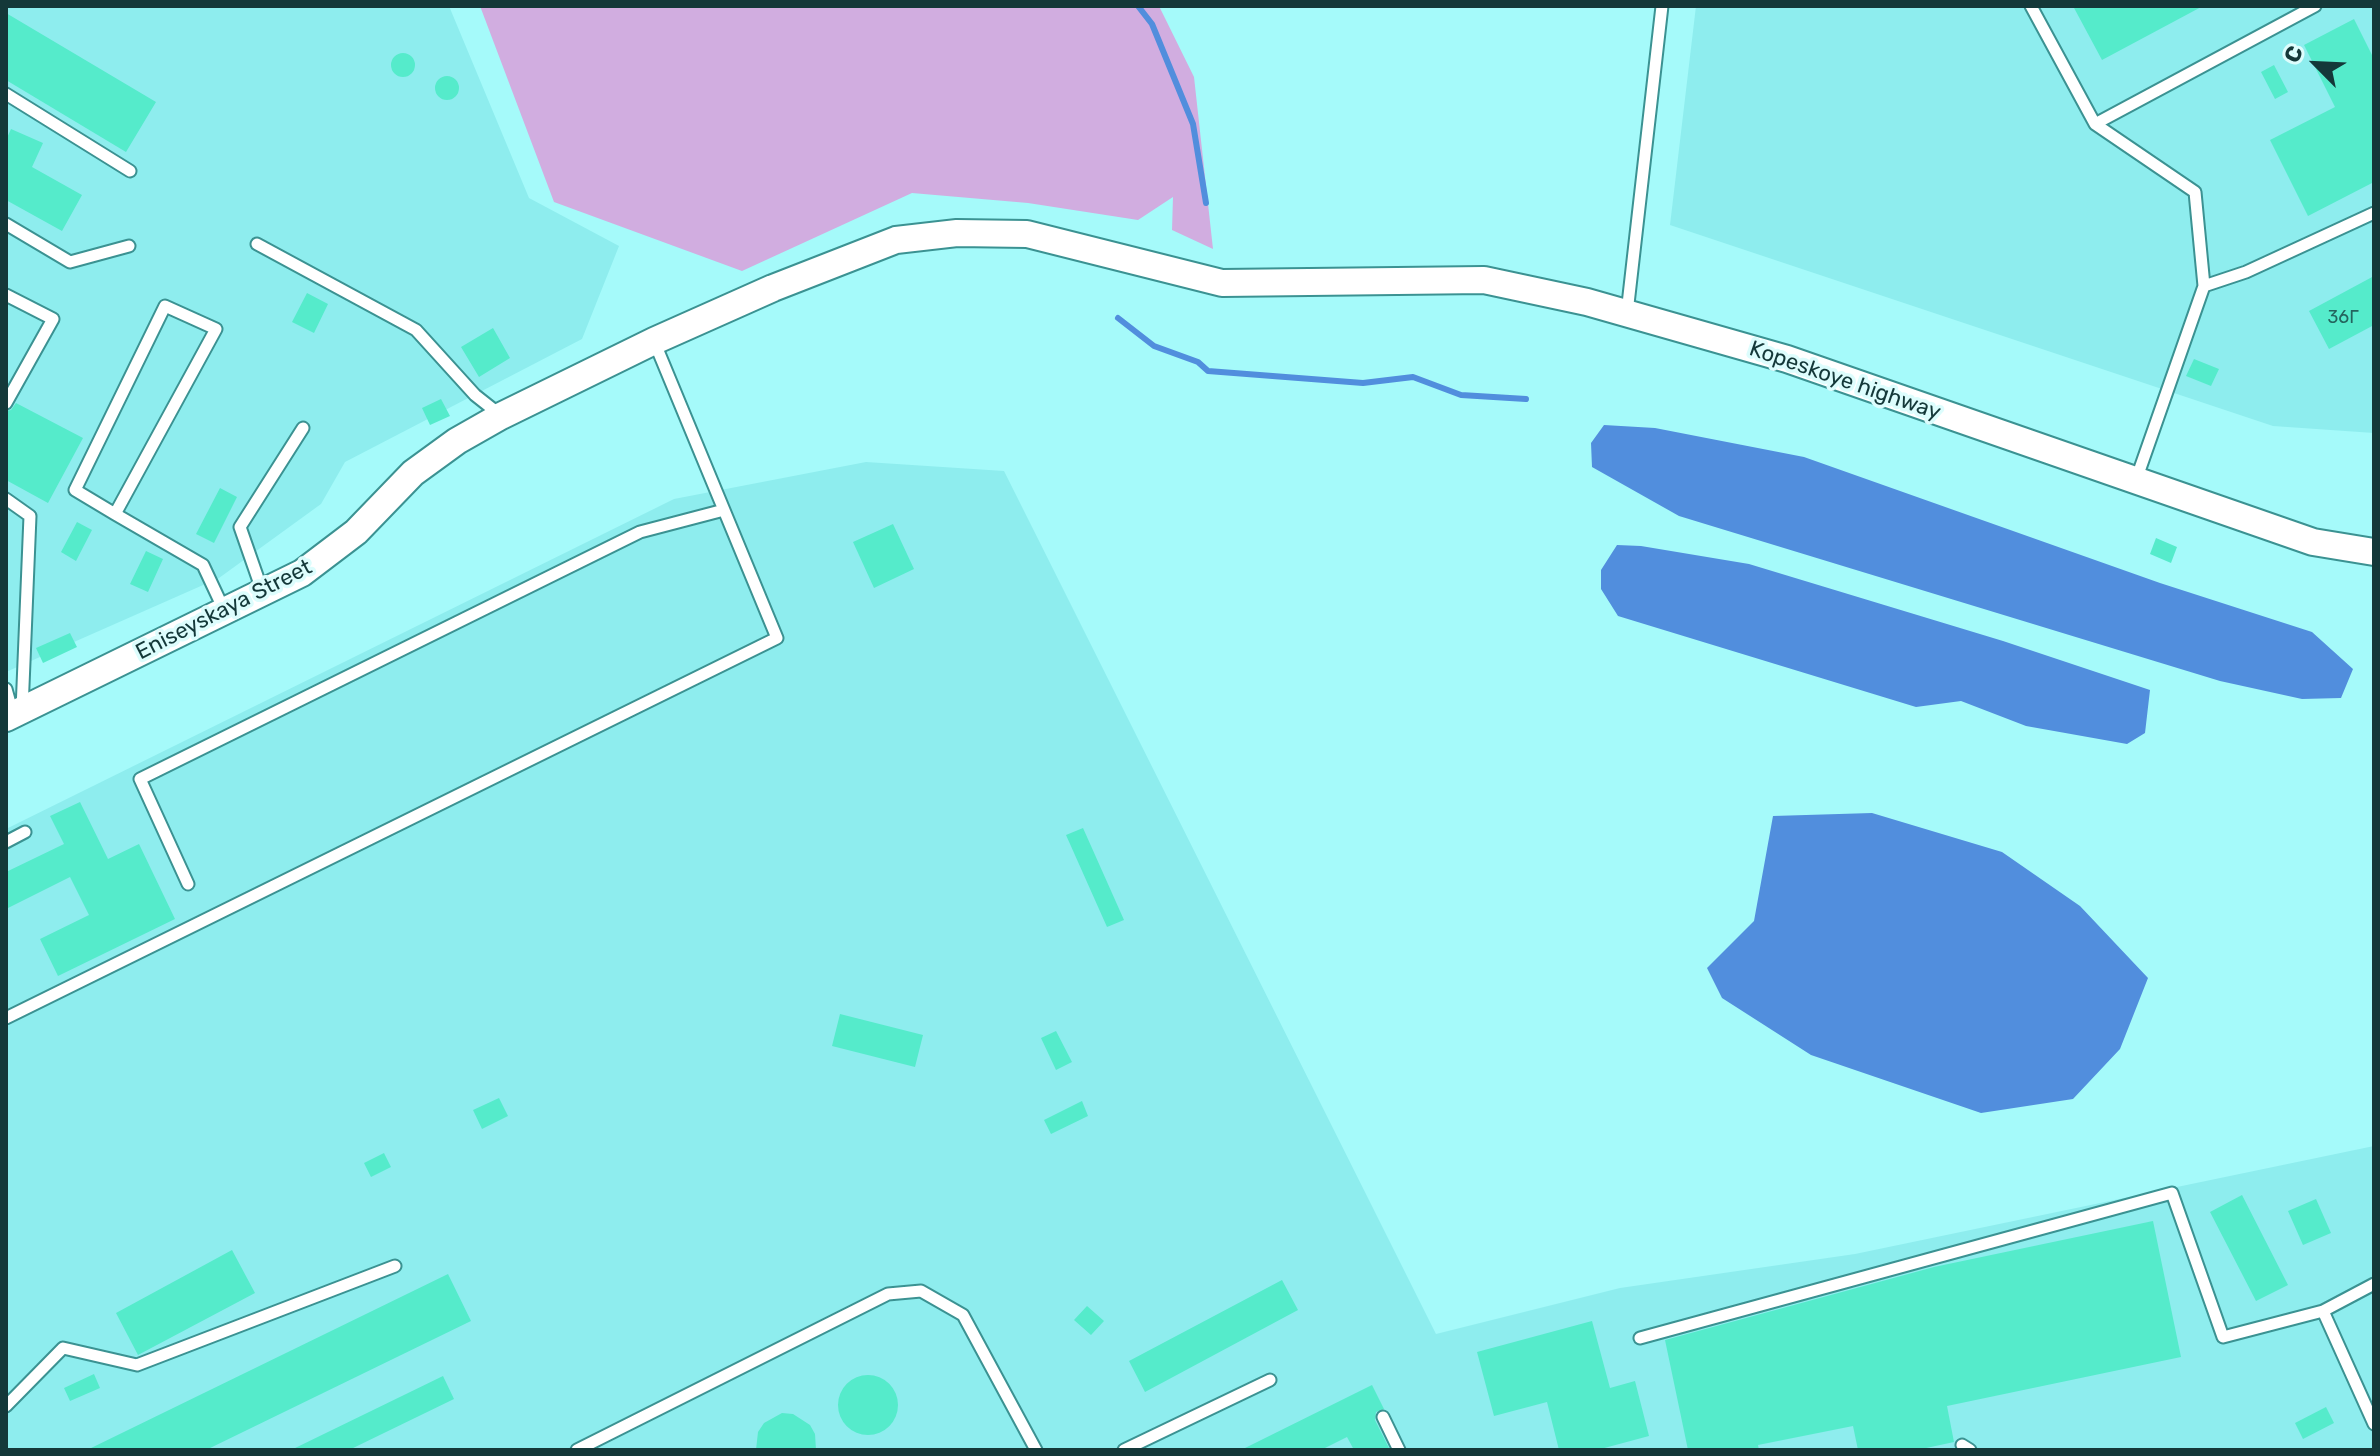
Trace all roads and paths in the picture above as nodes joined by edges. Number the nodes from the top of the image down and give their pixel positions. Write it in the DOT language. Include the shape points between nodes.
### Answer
graph roads {
  1 [pos="1662,6"];
  2 [pos="2031,6"];
  3 [pos="2315,6"];
  4 [pos="6,94"];
  5 [pos="2095,124"];
  6 [pos="130,171"];
  7 [pos="2374,213"];
  8 [pos="6,224"];
  9 [pos="257,244"];
  10 [pos="129,246"];
  11 [pos="2204,286"];
  12 [pos="6,295"];
  13 [pos="716,313"];
  14 [pos="1627,313"];
  15 [pos="654,341"];
  16 [pos="6,403"];
  17 [pos="501,416"];
  18 [pos="303,428"];
  19 [pos="2136,481"];
  20 [pos="6,499"];
  21 [pos="724,510"];
  22 [pos="115,514"];
  23 [pos="2374,552"];
  24 [pos="263,594"];
  25 [pos="225,613"];
  26 [pos="6,689"];
  27 [pos="14,714"];
  28 [pos="25,832"];
  29 [pos="6,842"];
  30 [pos="188,884"];
  31 [pos="6,1018"];
  32 [pos="395,1266"];
  33 [pos="2374,1284"];
  34 [pos="2323,1311"];
  35 [pos="1640,1338"];
  36 [pos="1270,1380"];
  37 [pos="6,1406"];
  38 [pos="1383,1417"];
  39 [pos="2374,1424"];
  40 [pos="577,1450"];
  41 [pos="1036,1450"];
  42 [pos="1124,1450"];
  43 [pos="1399,1450"];
  1 -- 14 [label="lane"];
  2 -- 5 [label="lane"];
  3 -- 5 [label="lane"];
  4 -- 6 [label="lane"];
  5 -- 11 [label="lane" via="2195,192"];
  7 -- 11 [label="lane"];
  8 -- 10 [label="lane" via="70,262"];
  9 -- 17 [label="lane" via="416,330"];
  11 -- 19 [label="lane"];
  12 -- 16 [label="lane" via="53,319"];
  13 -- 14 [label="street, Kopeskoye highway" via="896,240 957,233 1027,234 1222,283 1484,280"];
  13 -- 15 [label="street, Eniseyskaya Street"];
  14 -- 19 [label="street, Kopeskoye highway" via="1787,359"];
  15 -- 17 [label="street, Eniseyskaya Street"];
  15 -- 21 [label="lane"];
  17 -- 24 [label="street, Eniseyskaya Street" via="413,473 356,532 302,573"];
  18 -- 24 [label="lane" via="240,527"];
  19 -- 23 [label="street, Kopeskoye highway" via="2313,542"];
  20 -- 27 [label="lane" via="30,516"];
  21 -- 30 [label="lane" via="640,532 140,779"];
  21 -- 31 [label="lane" via="777,638"];
  22 -- 22 [label="lane" via="75,490 165,306 216,329"];
  22 -- 25 [label="lane" via="203,565"];
  24 -- 25 [label="street, Eniseyskaya Street"];
  25 -- 27 [label="street, Eniseyskaya Street"];
  26 -- 27 [label="lane"];
  28 -- 29 [label="lane"];
  32 -- 37 [label="lane" via="137,1365 63,1348"];
  33 -- 34 [label="lane"];
  34 -- 35 [label="lane" via="2223,1337 2172,1193"];
  34 -- 39 [label="lane"];
  36 -- 42 [label="lane"];
  38 -- 43 [label="lane"];
  40 -- 41 [label="lane" via="888,1294 921,1291 963,1315"];
}
